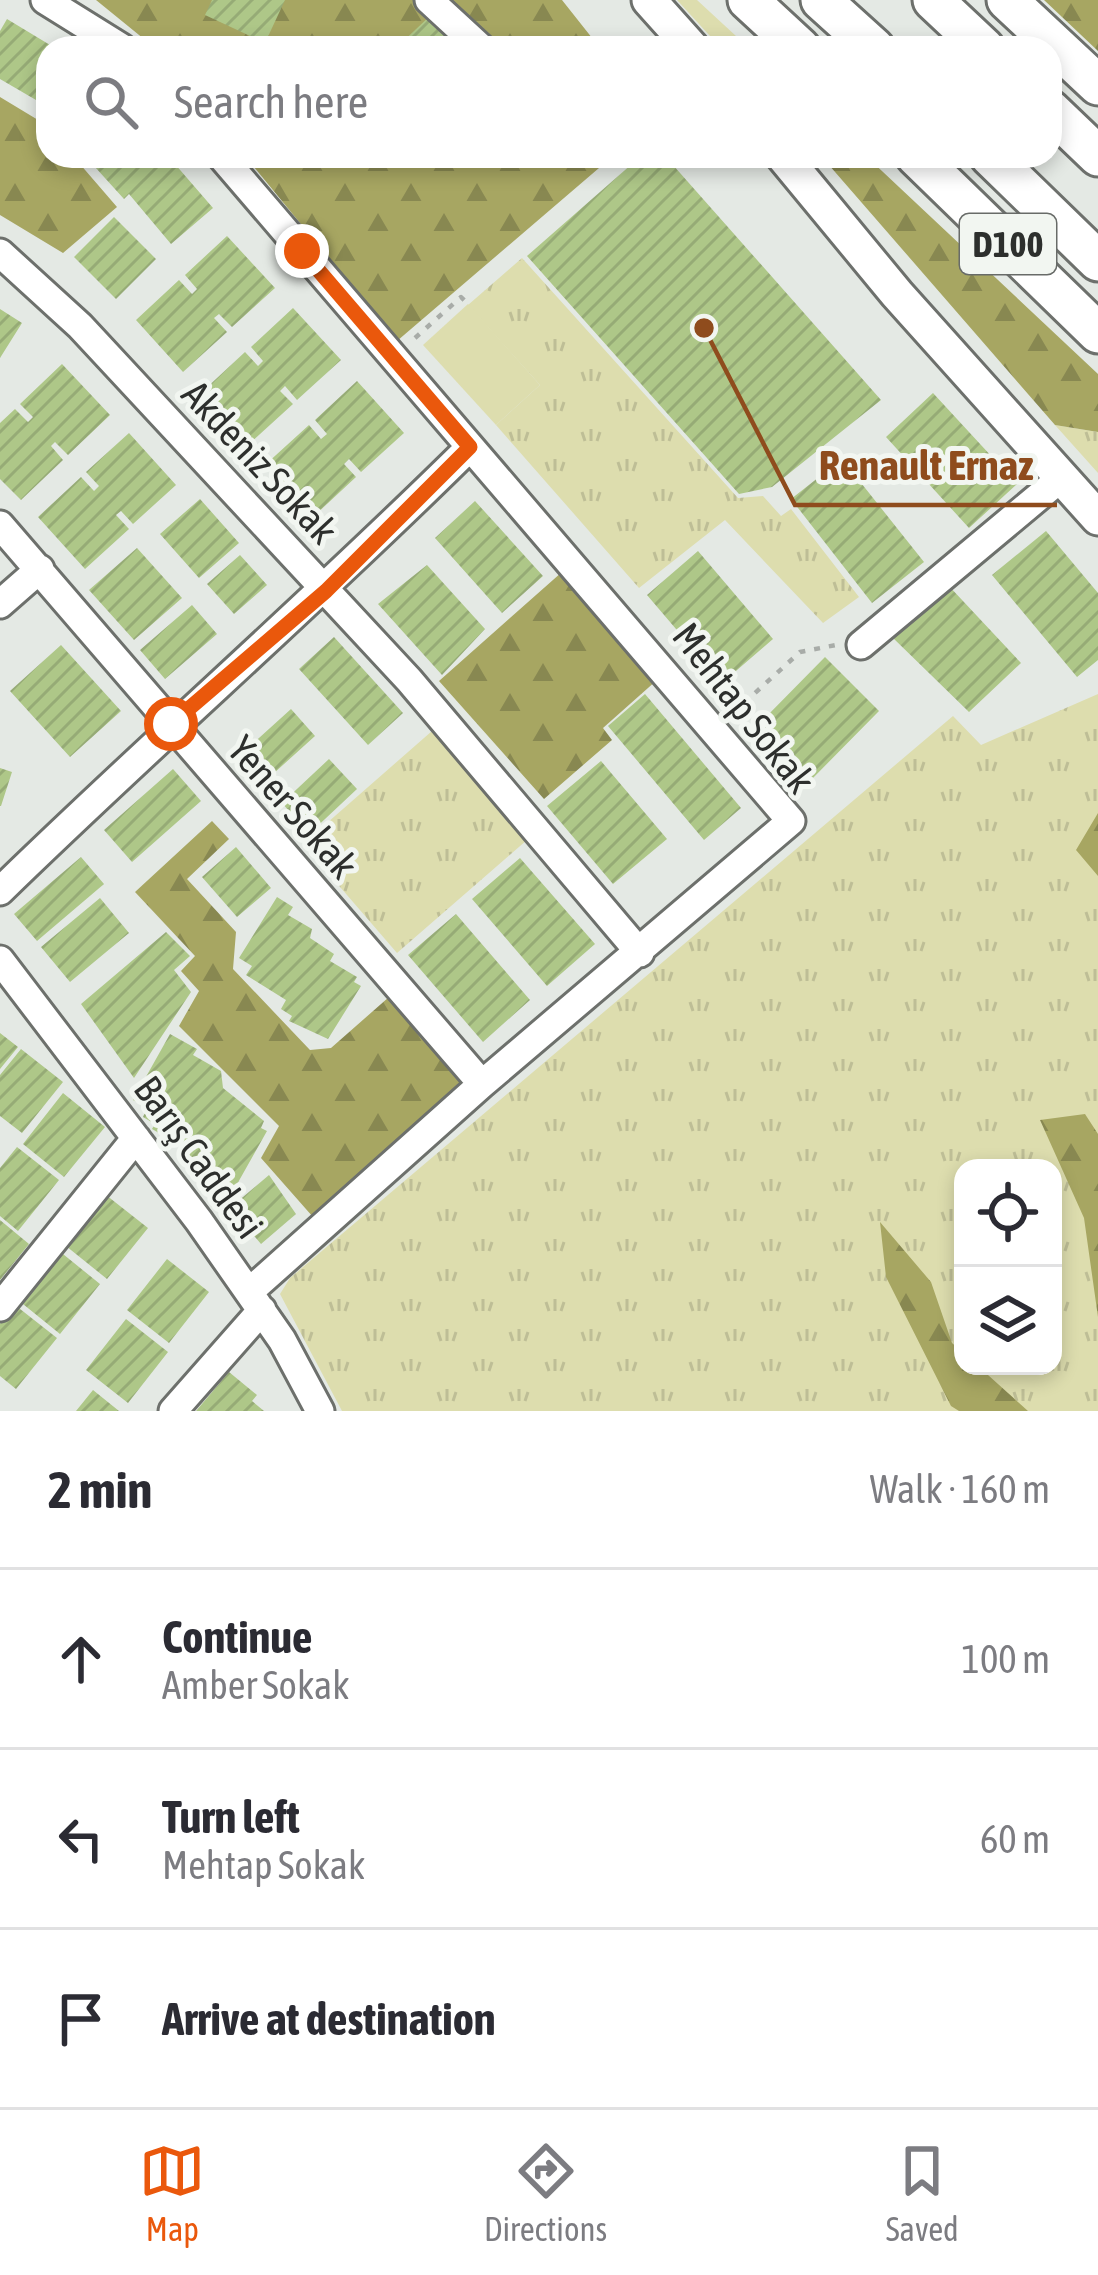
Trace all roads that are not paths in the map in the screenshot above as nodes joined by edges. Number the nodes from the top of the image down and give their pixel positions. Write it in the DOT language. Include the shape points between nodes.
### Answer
graph roads {
  1 [pos="45,0"];
  2 [pos="429,0"];
  3 [pos="649,0"];
  4 [pos="748,0"];
  5 [pos="821,0"];
  6 [pos="933,0"];
  7 [pos="1007,0"];
  8 [pos="103,36"];
  9 [pos="468,36"];
  10 [pos="681,36"];
  11 [pos="787,36"];
  12 [pos="861,36"];
  13 [pos="971,36"];
  14 [pos="1046,36"];
  15 [pos="1062,51"];
  16 [pos="1098,85"];
  17 [pos="1062,122"];
  18 [pos="1098,156"];
  19 [pos="230,168"];
  20 [pos="793,168"];
  21 [pos="928,168"];
  22 [pos="1002,168"];
  23 [pos="0,254"];
  24 [pos="1098,261"];
  25 [pos="1098,333"];
  26 [pos="470,447"];
  27 [pos="1061,478"];
  28 [pos="1098,518"];
  29 [pos="0,525"];
  30 [pos="40,569"];
  31 [pos="326,591"];
  32 [pos="0,604"];
  33 [pos="861,645"];
  34 [pos="171,724"];
  35 [pos="0,891"];
  36 [pos="640,953"];
  37 [pos="1,963"];
  38 [pos="482,1084"];
  39 [pos="136,1138"];
  40 [pos="256,1301"];
  41 [pos="0,1307"];
  42 [pos="173,1411"];
  43 [pos="320,1411"];
  1 -- 8 [label="street"];
  2 -- 9 [label="street"];
  3 -- 10 [label="main road"];
  4 -- 11 [label="highway"];
  5 -- 12 [label="highway"];
  6 -- 13 [label="highway"];
  7 -- 14 [label="highway"];
  15 -- 16 [label="highway"];
  17 -- 18 [label="highway"];
  19 -- 26 [label="street, Mehtap Sokak"];
  20 -- 27 [label="main road"];
  21 -- 25 [label="highway, D100"];
  22 -- 24 [label="highway, D100"];
  23 -- 31 [label="street, Akdeniz Sokak" via="80,326"];
  26 -- 31 [label="street"];
  26 -- 36 [label="street, Mehtap Sokak" via="791,821"];
  27 -- 28 [label="main road"];
  27 -- 33 [label="street"];
  29 -- 30 [label="street, Yener Sokak"];
  30 -- 32 [label="street"];
  30 -- 34 [label="street, Yener Sokak"];
  31 -- 34 [label="street"];
  31 -- 36 [label="street, Akdeniz Sokak"];
  34 -- 35 [label="street"];
  34 -- 38 [label="street, Yener Sokak"];
  36 -- 38 [label="street, Mehtap Sokak"];
  37 -- 39 [label="street, Barış Caddesi"];
  38 -- 40 [label="street, Mehtap Sokak"];
  39 -- 40 [label="street, Barış Caddesi"];
  39 -- 41 [label="street"];
  40 -- 42 [label="street, Mehtap Sokak"];
  40 -- 43 [label="street, Barış Caddesi"];
}
